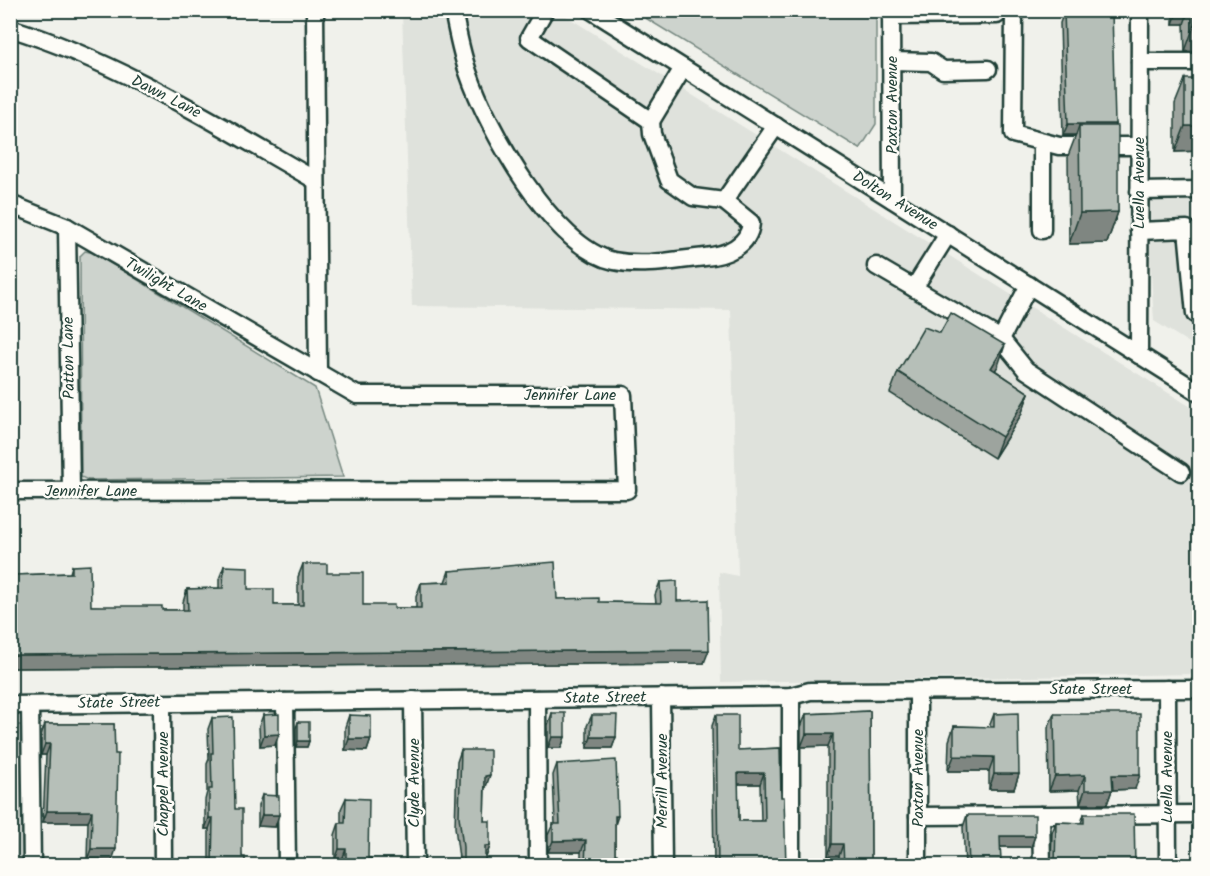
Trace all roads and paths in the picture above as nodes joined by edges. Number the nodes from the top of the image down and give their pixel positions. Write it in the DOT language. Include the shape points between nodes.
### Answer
graph roads {
  1 [pos="315,10"];
  2 [pos="453,10"];
  3 [pos="545,10"];
  4 [pos="591,10"];
  5 [pos="1014,10"];
  6 [pos="1140,10"];
  7 [pos="891,13"];
  8 [pos="997,15"];
  9 [pos="10,28"];
  10 [pos="892,61"];
  11 [pos="1140,62"];
  12 [pos="1200,62"];
  13 [pos="683,68"];
  14 [pos="988,69"];
  15 [pos="651,121"];
  16 [pos="776,126"];
  17 [pos="1042,141"];
  18 [pos="1140,146"];
  19 [pos="315,180"];
  20 [pos="1200,190"];
  21 [pos="1139,191"];
  22 [pos="892,199"];
  23 [pos="724,201"];
  24 [pos="10,204"];
  25 [pos="1193,226"];
  26 [pos="67,227"];
  27 [pos="1042,230"];
  28 [pos="1139,231"];
  29 [pos="948,234"];
  30 [pos="876,266"];
  31 [pos="1196,280"];
  32 [pos="1029,285"];
  33 [pos="914,288"];
  34 [pos="1200,317"];
  35 [pos="1001,339"];
  36 [pos="1139,355"];
  37 [pos="318,373"];
  38 [pos="1200,393"];
  39 [pos="1181,472"];
  40 [pos="71,490"];
  41 [pos="10,491"];
  42 [pos="1167,689"];
  43 [pos="1200,689"];
  44 [pos="918,690"];
  45 [pos="790,696"];
  46 [pos="661,697"];
  47 [pos="537,699"];
  48 [pos="414,700"];
  49 [pos="285,702"];
  50 [pos="162,703"];
  51 [pos="10,705"];
  52 [pos="30,705"];
  53 [pos="1168,814"];
  54 [pos="1200,814"];
  55 [pos="1041,815"];
  56 [pos="918,816"];
  57 [pos="32,866"];
  58 [pos="164,866"];
  59 [pos="287,866"];
  60 [pos="415,866"];
  61 [pos="538,866"];
  62 [pos="663,866"];
  63 [pos="791,866"];
  64 [pos="918,866"];
  65 [pos="1042,866"];
  66 [pos="1168,866"];
  1 -- 19 [label="street"];
  2 -- 23 [label="street" via="468,74 490,121 546,211 588,251 614,261 645,263 712,256 739,247 750,232 751,223"];
  3 -- 15 [label="street" via="529,38"];
  4 -- 13 [label="street, Dolton Avenue"];
  5 -- 17 [label="street" via="1013,134"];
  6 -- 11 [label="street, Luella Avenue"];
  7 -- 8 [label="street"];
  7 -- 10 [label="street, Paxton Avenue"];
  9 -- 19 [label="street, Dawn Lane" via="37,36 168,95"];
  10 -- 14 [label="street" via="931,62 943,69"];
  10 -- 22 [label="street, Paxton Avenue"];
  11 -- 12 [label="street"];
  11 -- 18 [label="street, Luella Avenue"];
  13 -- 15 [label="street"];
  13 -- 16 [label="street, Dolton Avenue"];
  15 -- 23 [label="street" via="669,180 693,197"];
  16 -- 22 [label="street, Dolton Avenue"];
  16 -- 23 [label="street"];
  17 -- 18 [label="street" via="1059,146"];
  17 -- 27 [label="street"];
  18 -- 21 [label="street, Luella Avenue"];
  19 -- 37 [label="street"];
  20 -- 21 [label="street"];
  21 -- 28 [label="street, Luella Avenue"];
  22 -- 29 [label="street, Dolton Avenue"];
  24 -- 26 [label="street, Twilight Lane"];
  25 -- 28 [label="street"];
  25 -- 31 [label="street"];
  26 -- 37 [label="street, Twilight Lane"];
  26 -- 40 [label="street, Patton Lane"];
  28 -- 36 [label="street, Luella Avenue"];
  29 -- 32 [label="street, Dolton Avenue"];
  29 -- 33 [label="street"];
  30 -- 33 [label="street"];
  31 -- 34 [label="street" via="1195,314"];
  32 -- 35 [label="street"];
  32 -- 36 [label="street, Dolton Avenue"];
  33 -- 35 [label="street"];
  35 -- 39 [label="street" via="1026,370"];
  36 -- 38 [label="street, Dolton Avenue"];
  37 -- 40 [label="street, Jennifer Lane" via="357,395 623,395 627,490"];
  40 -- 41 [label="street, Jennifer Lane"];
  42 -- 43 [label="street, State Street"];
  42 -- 44 [label="street, State Street"];
  42 -- 53 [label="street, Luella Avenue"];
  44 -- 45 [label="street, State Street" via="810,691"];
  44 -- 56 [label="street, Paxton Avenue"];
  45 -- 46 [label="street, State Street"];
  45 -- 63 [label="street"];
  46 -- 47 [label="street, State Street"];
  46 -- 62 [label="street, Merrill Avenue"];
  47 -- 48 [label="street, State Street"];
  47 -- 61 [label="street"];
  48 -- 49 [label="street, State Street"];
  48 -- 60 [label="street, Clyde Avenue"];
  49 -- 50 [label="street, State Street"];
  49 -- 59 [label="street"];
  50 -- 52 [label="street, State Street"];
  50 -- 58 [label="street, Chappel Avenue"];
  51 -- 52 [label="street, State Street"];
  52 -- 57 [label="street"];
  53 -- 54 [label="street"];
  53 -- 55 [label="street"];
  53 -- 66 [label="street, Luella Avenue"];
  55 -- 56 [label="street"];
  55 -- 65 [label="street"];
  56 -- 64 [label="street, Paxton Avenue"];
}
